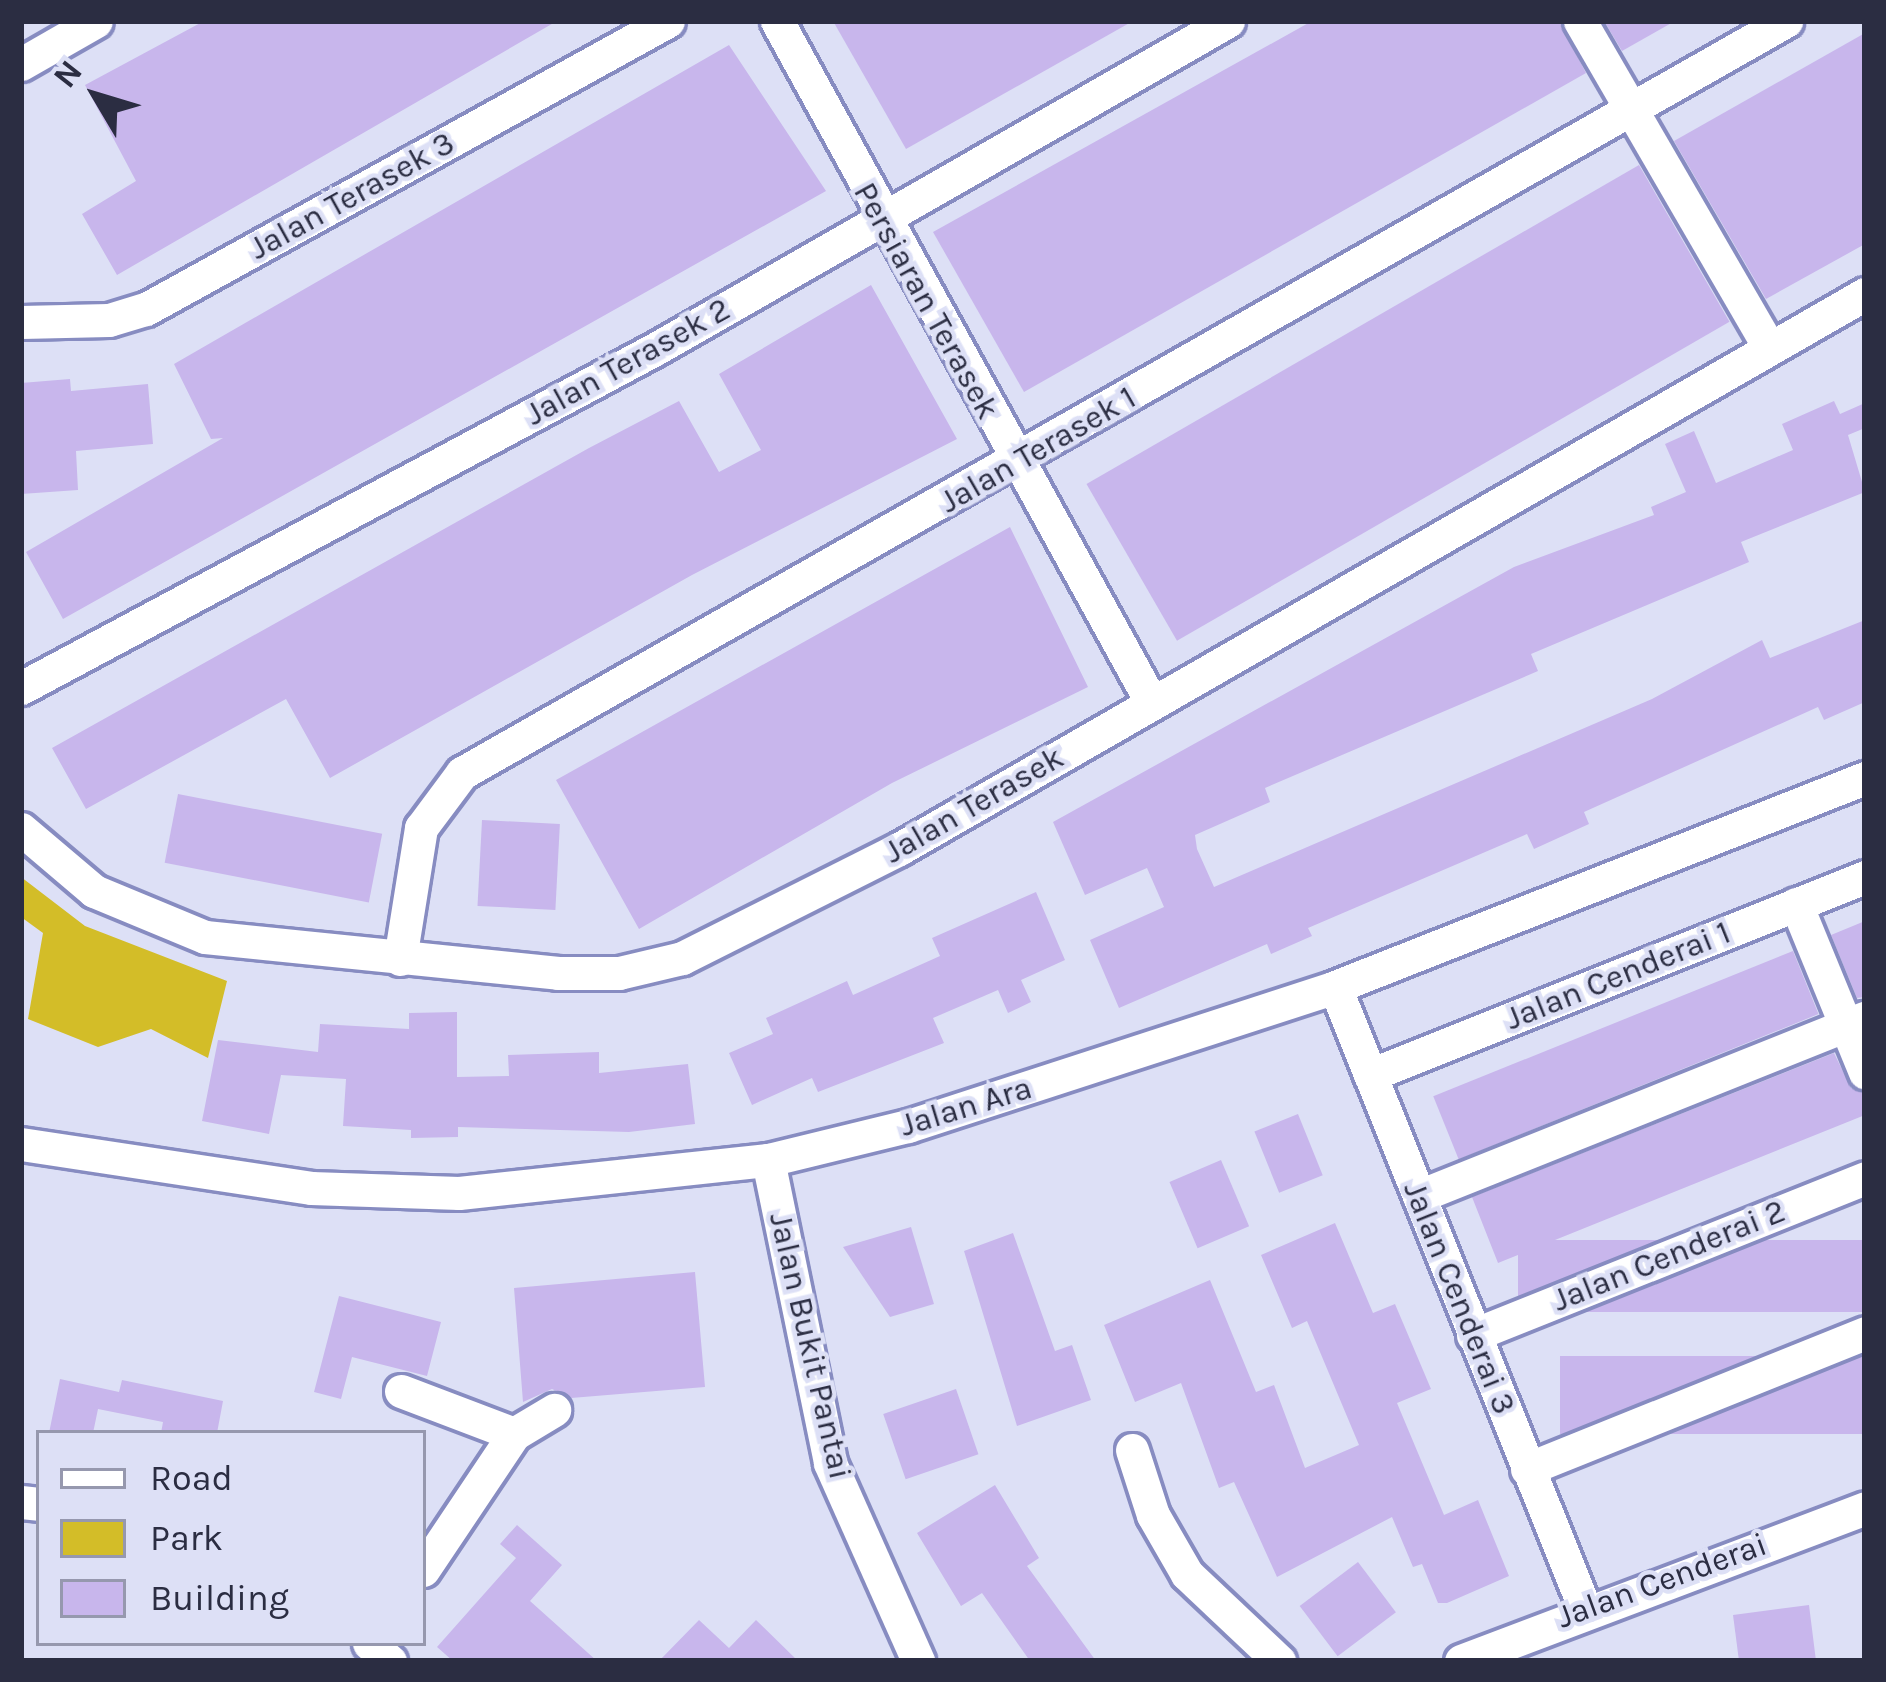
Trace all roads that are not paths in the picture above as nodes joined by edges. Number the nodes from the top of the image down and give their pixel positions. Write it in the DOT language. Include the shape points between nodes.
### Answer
graph roads {
  1 [pos="96,21"];
  2 [pos="668,21"];
  3 [pos="778,21"];
  4 [pos="1228,21"];
  5 [pos="1580,21"];
  6 [pos="1786,21"];
  7 [pos="21,64"];
  8 [pos="1632,110"];
  9 [pos="879,221"];
  10 [pos="1865,294"];
  11 [pos="21,322"];
  12 [pos="1768,346"];
  13 [pos="1017,464"];
  14 [pos="21,688"];
  15 [pos="1152,703"];
  16 [pos="1865,778"];
  17 [pos="21,830"];
  18 [pos="1865,877"];
  19 [pos="1796,904"];
  20 [pos="400,959"];
  21 [pos="1336,987"];
  22 [pos="1856,1021"];
  23 [pos="1865,1072"];
  24 [pos="1370,1075"];
  25 [pos="21,1144"];
  26 [pos="769,1160"];
  27 [pos="1865,1178"];
  28 [pos="1419,1196"];
  29 [pos="1865,1333"];
  30 [pos="1473,1335"];
  31 [pos="401,1391"];
  32 [pos="554,1410"];
  33 [pos="514,1434"];
  34 [pos="1132,1450"];
  35 [pos="1527,1469"];
  36 [pos="1865,1508"];
  37 [pos="426,1566"];
  38 [pos="1585,1609"];
  39 [pos="918,1661"];
  40 [pos="1279,1661"];
  41 [pos="1461,1661"];
  1 -- 7 [label="street"];
  2 -- 11 [label="street, Jalan Terasek 3" via="146,308 109,320"];
  3 -- 9 [label="street, Persiaran Terasek"];
  4 -- 9 [label="street, Jalan Terasek 2"];
  5 -- 8 [label="street"];
  6 -- 8 [label="street, Jalan Terasek 1"];
  8 -- 12 [label="street"];
  8 -- 13 [label="street, Jalan Terasek 1"];
  9 -- 13 [label="street, Persiaran Terasek"];
  9 -- 14 [label="street, Jalan Terasek 2"];
  10 -- 12 [label="street, Jalan Terasek"];
  12 -- 15 [label="street, Jalan Terasek"];
  13 -- 15 [label="street, Persiaran Terasek"];
  13 -- 20 [label="street, Jalan Terasek 1" via="462,773 421,828"];
  15 -- 20 [label="street, Jalan Terasek" via="899,849 682,958 619,973"];
  16 -- 21 [label="street, Jalan Ara"];
  17 -- 20 [label="street, Jalan Terasek" via="63,869 148,921"];
  18 -- 19 [label="street, Jalan Cenderai 1"];
  19 -- 22 [label="street"];
  19 -- 24 [label="street, Jalan Cenderai 1"];
  21 -- 24 [label="street, Jalan Cenderai 3"];
  21 -- 26 [label="street, Jalan Ara" via="908,1126"];
  22 -- 23 [label="street"];
  22 -- 28 [label="street"];
  24 -- 28 [label="street, Jalan Cenderai 3"];
  25 -- 26 [label="street, Jalan Ara" via="311,1189 459,1193"];
  26 -- 39 [label="street, Jalan Bukit Pantai" via="830,1463"];
  27 -- 30 [label="street, Jalan Cenderai 2"];
  28 -- 30 [label="street, Jalan Cenderai 3"];
  29 -- 35 [label="street"];
  30 -- 35 [label="street, Jalan Cenderai 3"];
  31 -- 33 [label="street"];
  32 -- 33 [label="street"];
  33 -- 37 [label="street"];
  34 -- 40 [label="street" via="1153,1515 1187,1574"];
  35 -- 38 [label="street, Jalan Cenderai 3"];
  36 -- 38 [label="street, Jalan Cenderai"];
  38 -- 41 [label="street, Jalan Cenderai"];
}
